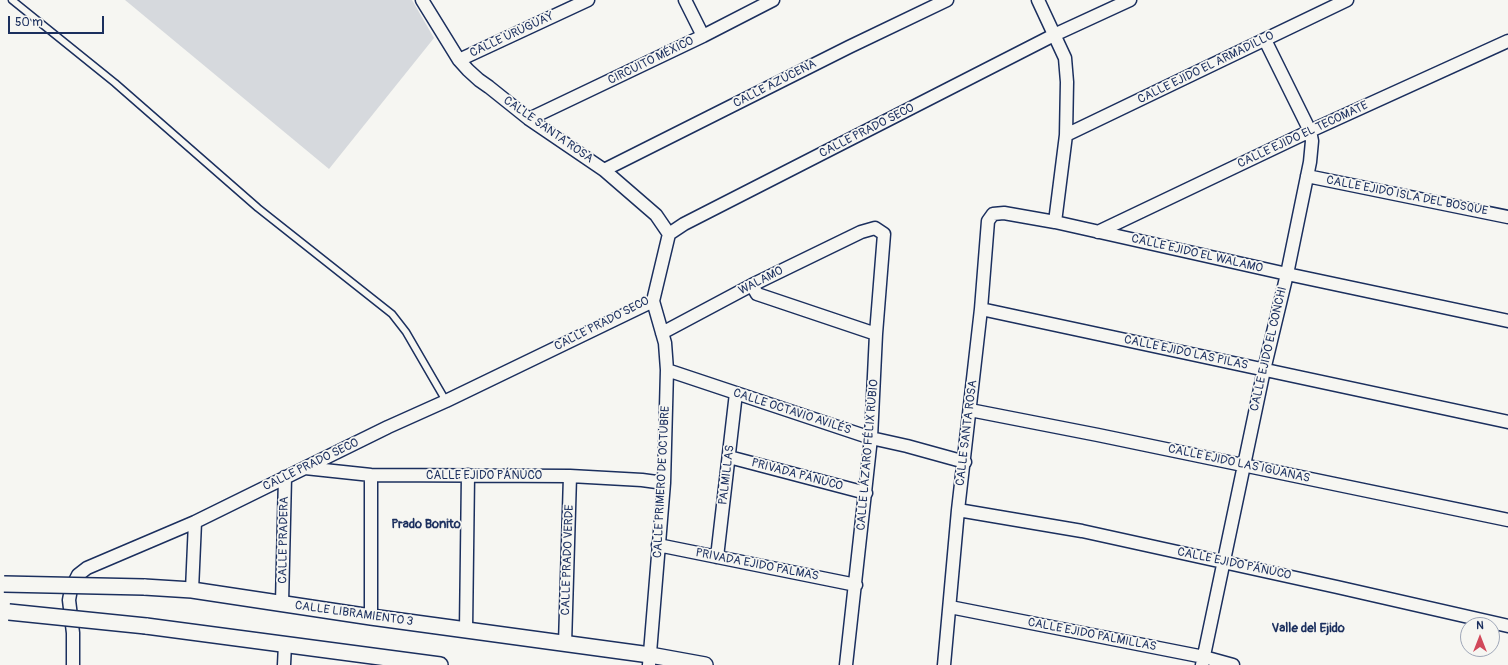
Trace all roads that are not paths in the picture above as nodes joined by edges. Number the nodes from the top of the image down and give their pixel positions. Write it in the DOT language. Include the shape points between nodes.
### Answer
graph roads {
  1 [pos="12,0"];
  2 [pos="422,0"];
  3 [pos="588,0"];
  4 [pos="685,0"];
  5 [pos="773,0"];
  6 [pos="948,0"];
  7 [pos="1038,0"];
  8 [pos="1130,0"];
  9 [pos="1347,0"];
  10 [pos="1054,35"];
  11 [pos="703,36"];
  12 [pos="1265,40"];
  13 [pos="1508,41"];
  14 [pos="459,60"];
  15 [pos="529,119"];
  16 [pos="1310,131"];
  17 [pos="1066,135"];
  18 [pos="604,170"];
  19 [pos="1307,176"];
  20 [pos="1004,212"];
  21 [pos="1508,217"];
  22 [pos="1055,222"];
  23 [pos="1098,232"];
  24 [pos="669,234"];
  25 [pos="883,245"];
  26 [pos="1287,274"];
  27 [pos="752,285"];
  28 [pos="653,301"];
  29 [pos="981,309"];
  30 [pos="1508,321"];
  31 [pos="662,333"];
  32 [pos="876,334"];
  33 [pos="667,370"];
  34 [pos="1264,370"];
  35 [pos="736,393"];
  36 [pos="446,401"];
  37 [pos="970,410"];
  38 [pos="1508,422"];
  39 [pos="871,438"];
  40 [pos="729,457"];
  41 [pos="964,462"];
  42 [pos="1243,466"];
  43 [pos="305,468"];
  44 [pos="371,475"];
  45 [pos="468,475"];
  46 [pos="570,476"];
  47 [pos="285,477"];
  48 [pos="664,483"];
  49 [pos="866,493"];
  50 [pos="958,510"];
  51 [pos="1508,520"];
  52 [pos="195,522"];
  53 [pos="658,545"];
  54 [pos="717,557"];
  55 [pos="1224,562"];
  56 [pos="2,584"];
  57 [pos="856,585"];
  58 [pos="192,590"];
  59 [pos="282,603"];
  60 [pos="950,607"];
  61 [pos="4,611"];
  62 [pos="371,617"];
  63 [pos="1508,626"];
  64 [pos="466,630"];
  65 [pos="285,644"];
  66 [pos="565,644"];
  67 [pos="367,660"];
  68 [pos="649,660"];
  69 [pos="1203,661"];
  70 [pos="73,665"];
  71 [pos="284,665"];
  72 [pos="440,665"];
  73 [pos="705,665"];
  74 [pos="846,665"];
  75 [pos="944,665"];
  76 [pos="1234,665"];
  1 -- 36 [label="lane" via="115,83 258,208 392,314 406,332"];
  2 -- 14 [label="street, CALLE SANTA ROSA"];
  3 -- 14 [label="street, CALLE URUGUAY"];
  4 -- 11 [label="street"];
  5 -- 11 [label="street, CIRCUITO MÉXICO"];
  6 -- 18 [label="street, CALLE AZUCENA"];
  7 -- 10 [label="street"];
  8 -- 10 [label="street, CALLE PRADO SECO"];
  9 -- 12 [label="street, CALLE EJIDO EL ARMADILLO"];
  10 -- 17 [label="street" via="1065,58"];
  10 -- 24 [label="street, CALLE PRADO SECO"];
  11 -- 15 [label="street, CIRCUITO MÉXICO"];
  12 -- 16 [label="street, CALLE EJIDO EL CONCHI"];
  12 -- 17 [label="street, CALLE EJIDO EL ARMADILLO"];
  13 -- 16 [label="street, CALLE EJIDO EL TECOMATE"];
  14 -- 15 [label="street, CALLE SANTA ROSA" via="478,80"];
  15 -- 18 [label="street, CALLE SANTA ROSA"];
  16 -- 19 [label="street, CALLE EJIDO EL CONCHI" via="1312,141"];
  16 -- 23 [label="street, CALLE EJIDO EL TECOMATE"];
  17 -- 22 [label="street"];
  18 -- 24 [label="street, CALLE SANTA ROSA" via="656,215"];
  19 -- 21 [label="street, CALLE EJIDO ISLA DEL BOSQUE"];
  19 -- 26 [label="street, CALLE EJIDO EL CONCHI"];
  20 -- 22 [label="street, CALLE EJIDO EL WALAMO"];
  20 -- 29 [label="street, CALLE SANTA ROSA" via="993,214 988,221"];
  22 -- 23 [label="street, CALLE EJIDO EL WALAMO"];
  23 -- 26 [label="street, CALLE EJIDO EL WALAMO"];
  24 -- 28 [label="street, CALLE PRADO SECO"];
  25 -- 27 [label="street, WALAMO" via="884,234 875,228"];
  25 -- 32 [label="street, CALLE LÁZARO FÉLIX RUBIO"];
  26 -- 30 [label="street, CALLE EJIDO EL WALAMO"];
  26 -- 34 [label="street, CALLE EJIDO EL CONCHI"];
  27 -- 31 [label="street, WALAMO"];
  27 -- 32 [label="street" via="758,294 763,296"];
  28 -- 31 [label="street, CALLE PRIMERO DE OCTUBRE"];
  28 -- 36 [label="street, CALLE PRADO SECO"];
  29 -- 34 [label="street, CALLE EJIDO LAS PILAS"];
  29 -- 37 [label="street, CALLE SANTA ROSA"];
  31 -- 33 [label="street, CALLE PRIMERO DE OCTUBRE"];
  32 -- 39 [label="street, CALLE LÁZARO FÉLIX RUBIO"];
  33 -- 35 [label="street, CALLE OCTAVIO AVILÉS"];
  33 -- 48 [label="street, CALLE PRIMERO DE OCTUBRE"];
  34 -- 38 [label="street, CALLE EJIDO LAS PILAS"];
  34 -- 42 [label="street, CALLE EJIDO EL CONCHI"];
  35 -- 39 [label="street, CALLE OCTAVIO AVILÉS"];
  35 -- 40 [label="street, PALMILLAS"];
  36 -- 43 [label="street, CALLE PRADO SECO"];
  37 -- 41 [label="street, CALLE SANTA ROSA"];
  37 -- 42 [label="street, CALLE EJIDO LAS IGUANAS" via="1098,434"];
  39 -- 41 [label="street, CALLE OCTAVIO AVILÉS"];
  39 -- 49 [label="street, CALLE LÁZARO FÉLIX RUBIO"];
  40 -- 49 [label="street, PRIVADA PÁNUCO"];
  40 -- 54 [label="street, PALMILLAS"];
  41 -- 50 [label="street, CALLE SANTA ROSA"];
  42 -- 51 [label="street, CALLE EJIDO LAS IGUANAS"];
  42 -- 55 [label="street, CALLE EJIDO EL CONCHI"];
  43 -- 44 [label="street, CALLE EJIDO PÁNUCO"];
  43 -- 47 [label="street, CALLE PRADO SECO"];
  44 -- 45 [label="street, CALLE EJIDO PÁNUCO"];
  44 -- 62 [label="street"];
  45 -- 46 [label="street, CALLE EJIDO PÁNUCO"];
  45 -- 64 [label="street"];
  46 -- 48 [label="street, CALLE EJIDO PÁNUCO"];
  46 -- 66 [label="street, CALLE PRADO VERDE"];
  47 -- 52 [label="street, CALLE PRADO SECO"];
  47 -- 59 [label="street, CALLE PRADERA"];
  48 -- 53 [label="street, CALLE PRIMERO DE OCTUBRE"];
  49 -- 57 [label="street, CALLE LÁZARO FÉLIX RUBIO"];
  50 -- 55 [label="street, CALLE EJIDO PÁNUCO" via="1082,531"];
  50 -- 60 [label="street, CALLE SANTA ROSA"];
  52 -- 58 [label="street"];
  52 -- 70 [label="street, CALLE PRADO SECO" via="87,568 78,575 69,600"];
  53 -- 54 [label="street, PRIVADA EJIDO PALMAS"];
  53 -- 68 [label="street, CALLE PRIMERO DE OCTUBRE"];
  54 -- 57 [label="street, PRIVADA EJIDO PALMAS"];
  55 -- 63 [label="street, CALLE EJIDO PÁNUCO"];
  55 -- 69 [label="street, CALLE EJIDO EL CONCHI"];
  56 -- 58 [label="street, CALLE LIBRAMIENTO 3, bridge"];
  57 -- 74 [label="street, CALLE LÁZARO FÉLIX RUBIO"];
  58 -- 59 [label="street, CALLE LIBRAMIENTO 3"];
  59 -- 62 [label="street, CALLE LIBRAMIENTO 3"];
  60 -- 69 [label="street, CALLE EJIDO PALMILLAS"];
  60 -- 75 [label="street, CALLE SANTA ROSA"];
  61 -- 65 [label="street, bridge"];
  62 -- 64 [label="street, CALLE LIBRAMIENTO 3"];
  64 -- 66 [label="street, CALLE LIBRAMIENTO 3"];
  65 -- 67 [label="street"];
  65 -- 71 [label="street"];
  66 -- 68 [label="street, CALLE LIBRAMIENTO 3"];
  67 -- 72 [label="street"];
  68 -- 73 [label="street, CALLE LIBRAMIENTO 3"];
  69 -- 76 [label="street, CALLE EJIDO PALMILLAS"];
}
